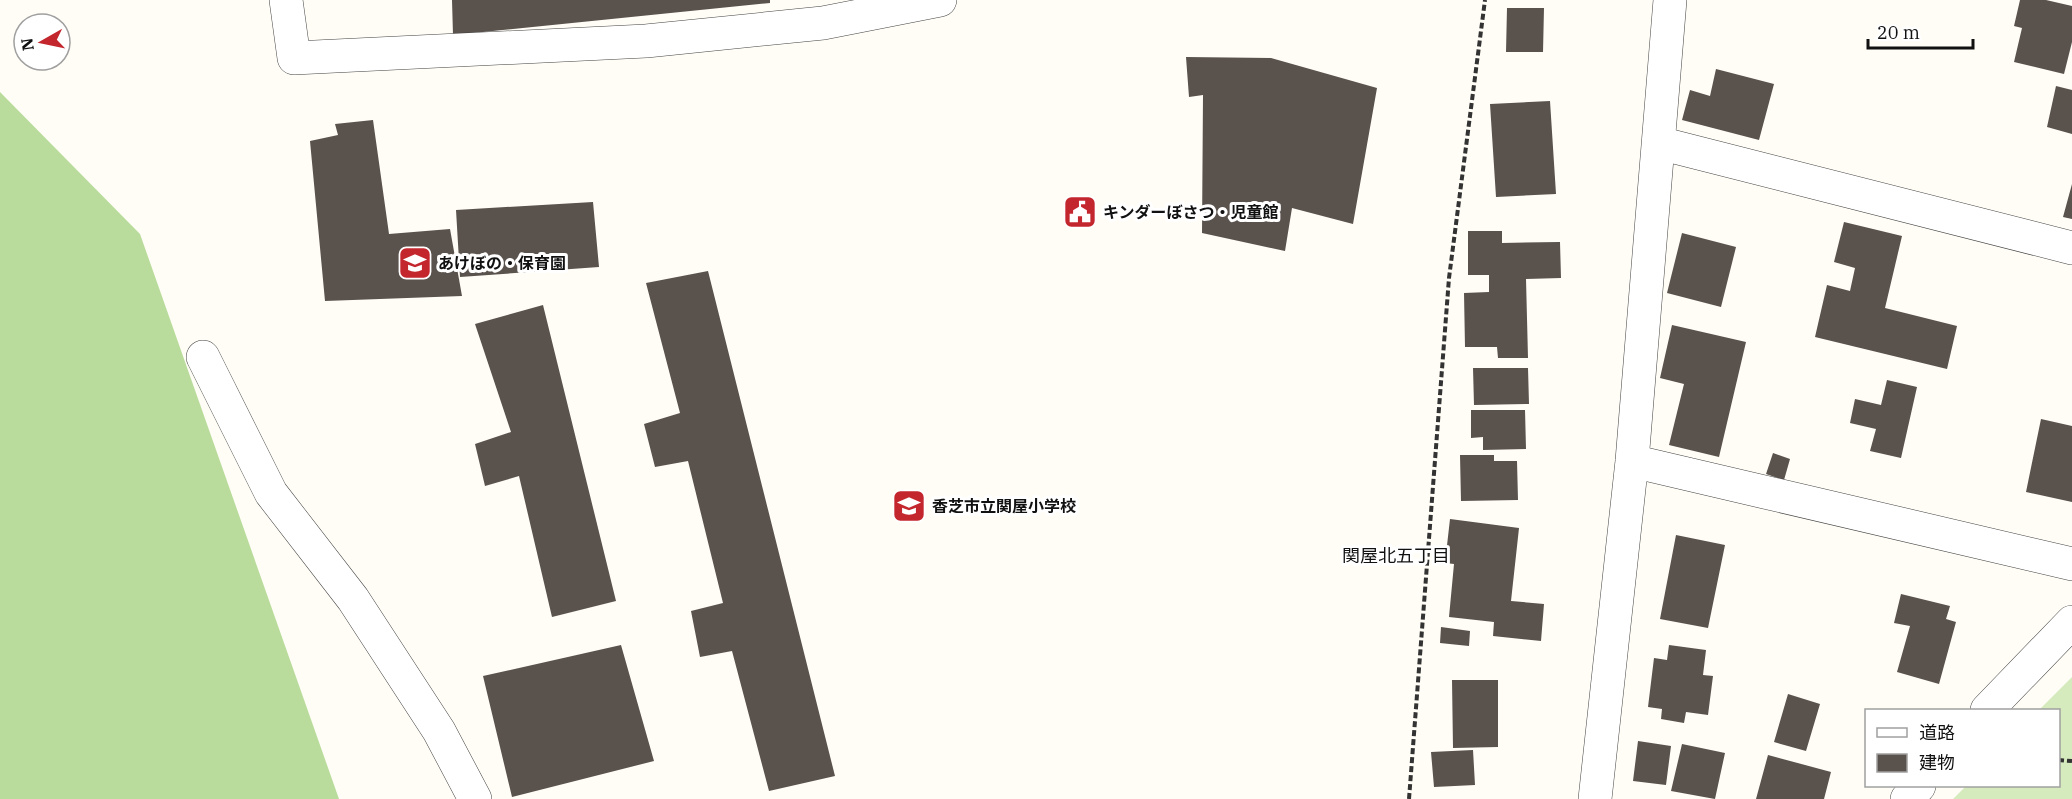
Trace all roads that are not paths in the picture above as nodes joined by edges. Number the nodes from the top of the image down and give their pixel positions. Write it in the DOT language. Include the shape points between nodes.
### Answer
graph roads {
  1 [pos="286,0"];
  2 [pos="940,0"];
  3 [pos="1670,0"];
  4 [pos="1659,143"];
  5 [pos="2072,248"];
  6 [pos="203,357"];
  7 [pos="1632,461"];
  8 [pos="2072,564"];
  9 [pos="2072,622"];
  10 [pos="1989,709"];
  11 [pos="1917,787"];
  12 [pos="475,799"];
  13 [pos="1595,799"];
  14 [pos="1907,799"];
  1 -- 2 [label="street" via="294,58 646,41 823,23"];
  3 -- 4 [label="street"];
  4 -- 5 [label="street"];
  4 -- 7 [label="street"];
  6 -- 12 [label="street" via="271,493 353,599 439,731"];
  7 -- 8 [label="street"];
  7 -- 13 [label="street"];
  9 -- 10 [label="street"];
  11 -- 14 [label="street"];
}
